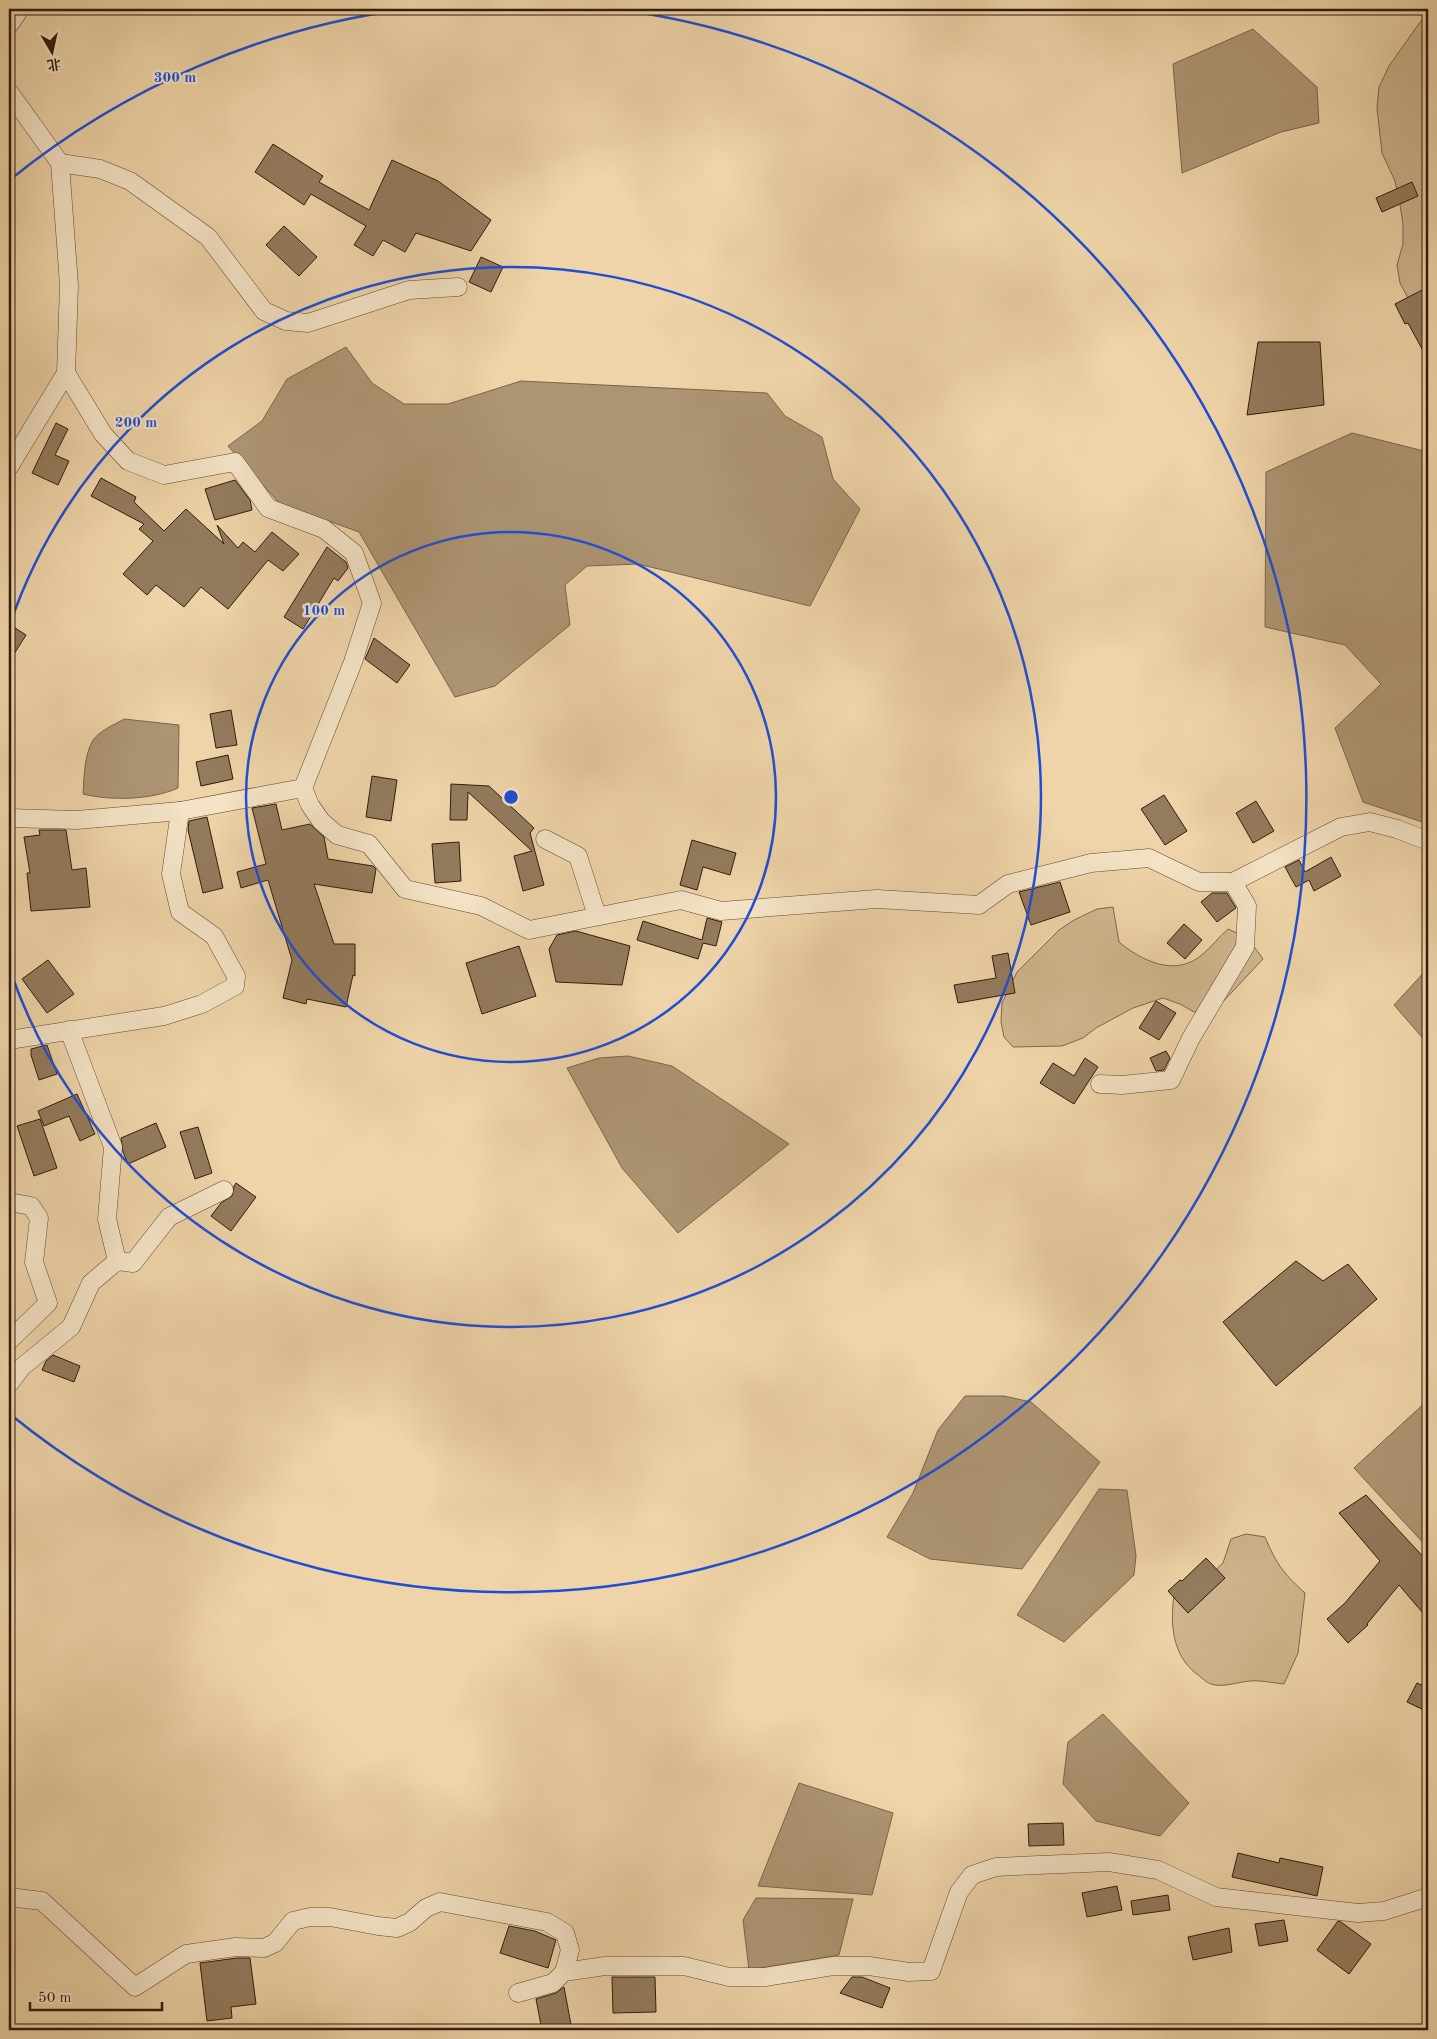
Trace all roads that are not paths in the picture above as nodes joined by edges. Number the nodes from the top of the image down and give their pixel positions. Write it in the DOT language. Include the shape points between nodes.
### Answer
graph roads {
  1 [pos="20,9"];
  2 [pos="9,25"];
  3 [pos="9,92"];
  4 [pos="60,163"];
  5 [pos="458,287"];
  6 [pos="66,373"];
  7 [pos="9,467"];
  8 [pos="303,788"];
  9 [pos="180,811"];
  10 [pos="9,818"];
  11 [pos="545,839"];
  12 [pos="1428,842"];
  13 [pos="1233,882"];
  14 [pos="597,916"];
  15 [pos="69,1030"];
  16 [pos="9,1040"];
  17 [pos="1100,1084"];
  18 [pos="224,1190"];
  19 [pos="9,1202"];
  20 [pos="117,1261"];
  21 [pos="9,1341"];
  22 [pos="9,1384"];
  23 [pos="9,1896"];
  24 [pos="1428,1897"];
  25 [pos="564,1972"];
  26 [pos="518,1993"];
  1 -- 2 [label="street"];
  3 -- 4 [label="street"];
  4 -- 5 [label="street" via="100,169 130,180 208,237 264,311 286,321 308,323 409,290"];
  4 -- 6 [label="street" via="69,285"];
  6 -- 7 [label="street"];
  6 -- 8 [label="street" via="103,434 128,461 164,475 235,462 268,508 324,529 354,553 372,603 353,662"];
  8 -- 9 [label="street"];
  8 -- 14 [label="street" via="321,821 337,835 369,844 405,889 482,906 530,930"];
  9 -- 10 [label="street" via="77,820"];
  9 -- 15 [label="street" via="172,874 180,912 214,936 236,976 235,986 202,1004 164,1016"];
  11 -- 14 [label="street" via="578,856"];
  12 -- 13 [label="street" via="1397,828 1370,822 1341,827"];
  13 -- 14 [label="street" via="1199,882 1149,858 1090,863 1008,884 979,905 877,899 721,912 681,900"];
  13 -- 17 [label="street" via="1247,906 1245,947 1191,1038 1171,1080"];
  15 -- 16 [label="street"];
  15 -- 20 [label="street" via="113,1147 107,1219"];
  18 -- 20 [label="street" via="169,1217 133,1263"];
  19 -- 21 [label="street" via="31,1206 39,1218 34,1262 48,1303"];
  20 -- 22 [label="street" via="91,1282 71,1327 22,1367"];
  23 -- 25 [label="street" via="42,1901 135,1987 186,1954 236,1947 264,1948 275,1943 293,1921 330,1917 397,1928 440,1902 547,1922 565,1933 570,1950"];
  24 -- 25 [label="street" via="1384,1911 1358,1913 1216,1897 1158,1870 1109,1862 996,1867 972,1875 959,1892 931,1971 833,1966 765,1977 729,1977 684,1966 605,1966"];
  25 -- 26 [label="street" via="553,1983"];
}
